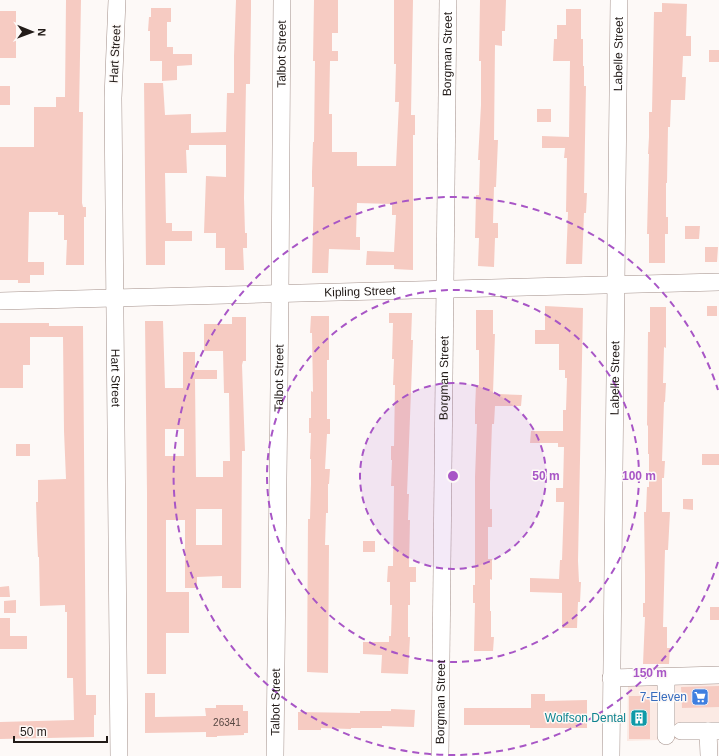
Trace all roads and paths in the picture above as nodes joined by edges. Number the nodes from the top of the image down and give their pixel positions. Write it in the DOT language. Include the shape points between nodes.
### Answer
graph roads {
  1 [pos="117,0"];
  2 [pos="282,0"];
  3 [pos="448,0"];
  4 [pos="619,0"];
  5 [pos="719,282"];
  6 [pos="617,285"];
  7 [pos="445,289"];
  8 [pos="280,294"];
  9 [pos="115,298"];
  10 [pos="0,301"];
  11 [pos="719,675"];
  12 [pos="666,677"];
  13 [pos="611,678"];
  14 [pos="714,731"];
  15 [pos="119,756"];
  16 [pos="275,756"];
  17 [pos="440,756"];
  18 [pos="611,756"];
  19 [pos="709,756"];
  1 -- 9 [label="street, Hart Street" via="113,74"];
  2 -- 8 [label="street, Talbot Street"];
  3 -- 7 [label="street, Borgman Street"];
  4 -- 6 [label="street, Labelle Street"];
  5 -- 6 [label="street, Kipling Street"];
  6 -- 7 [label="street, Kipling Street"];
  6 -- 13 [label="street, Labelle Street"];
  7 -- 8 [label="street, Kipling Street"];
  7 -- 17 [label="street, Borgman Street"];
  8 -- 9 [label="street, Kipling Street"];
  8 -- 16 [label="street, Talbot Street"];
  9 -- 10 [label="street, Kipling Street"];
  9 -- 15 [label="street, Hart Street"];
  11 -- 12 [label="street"];
  12 -- 13 [label="street"];
  12 -- 14 [label="street" via="673,734"];
  13 -- 18 [label="street, Labelle Street"];
  14 -- 19 [label="street"];
}
